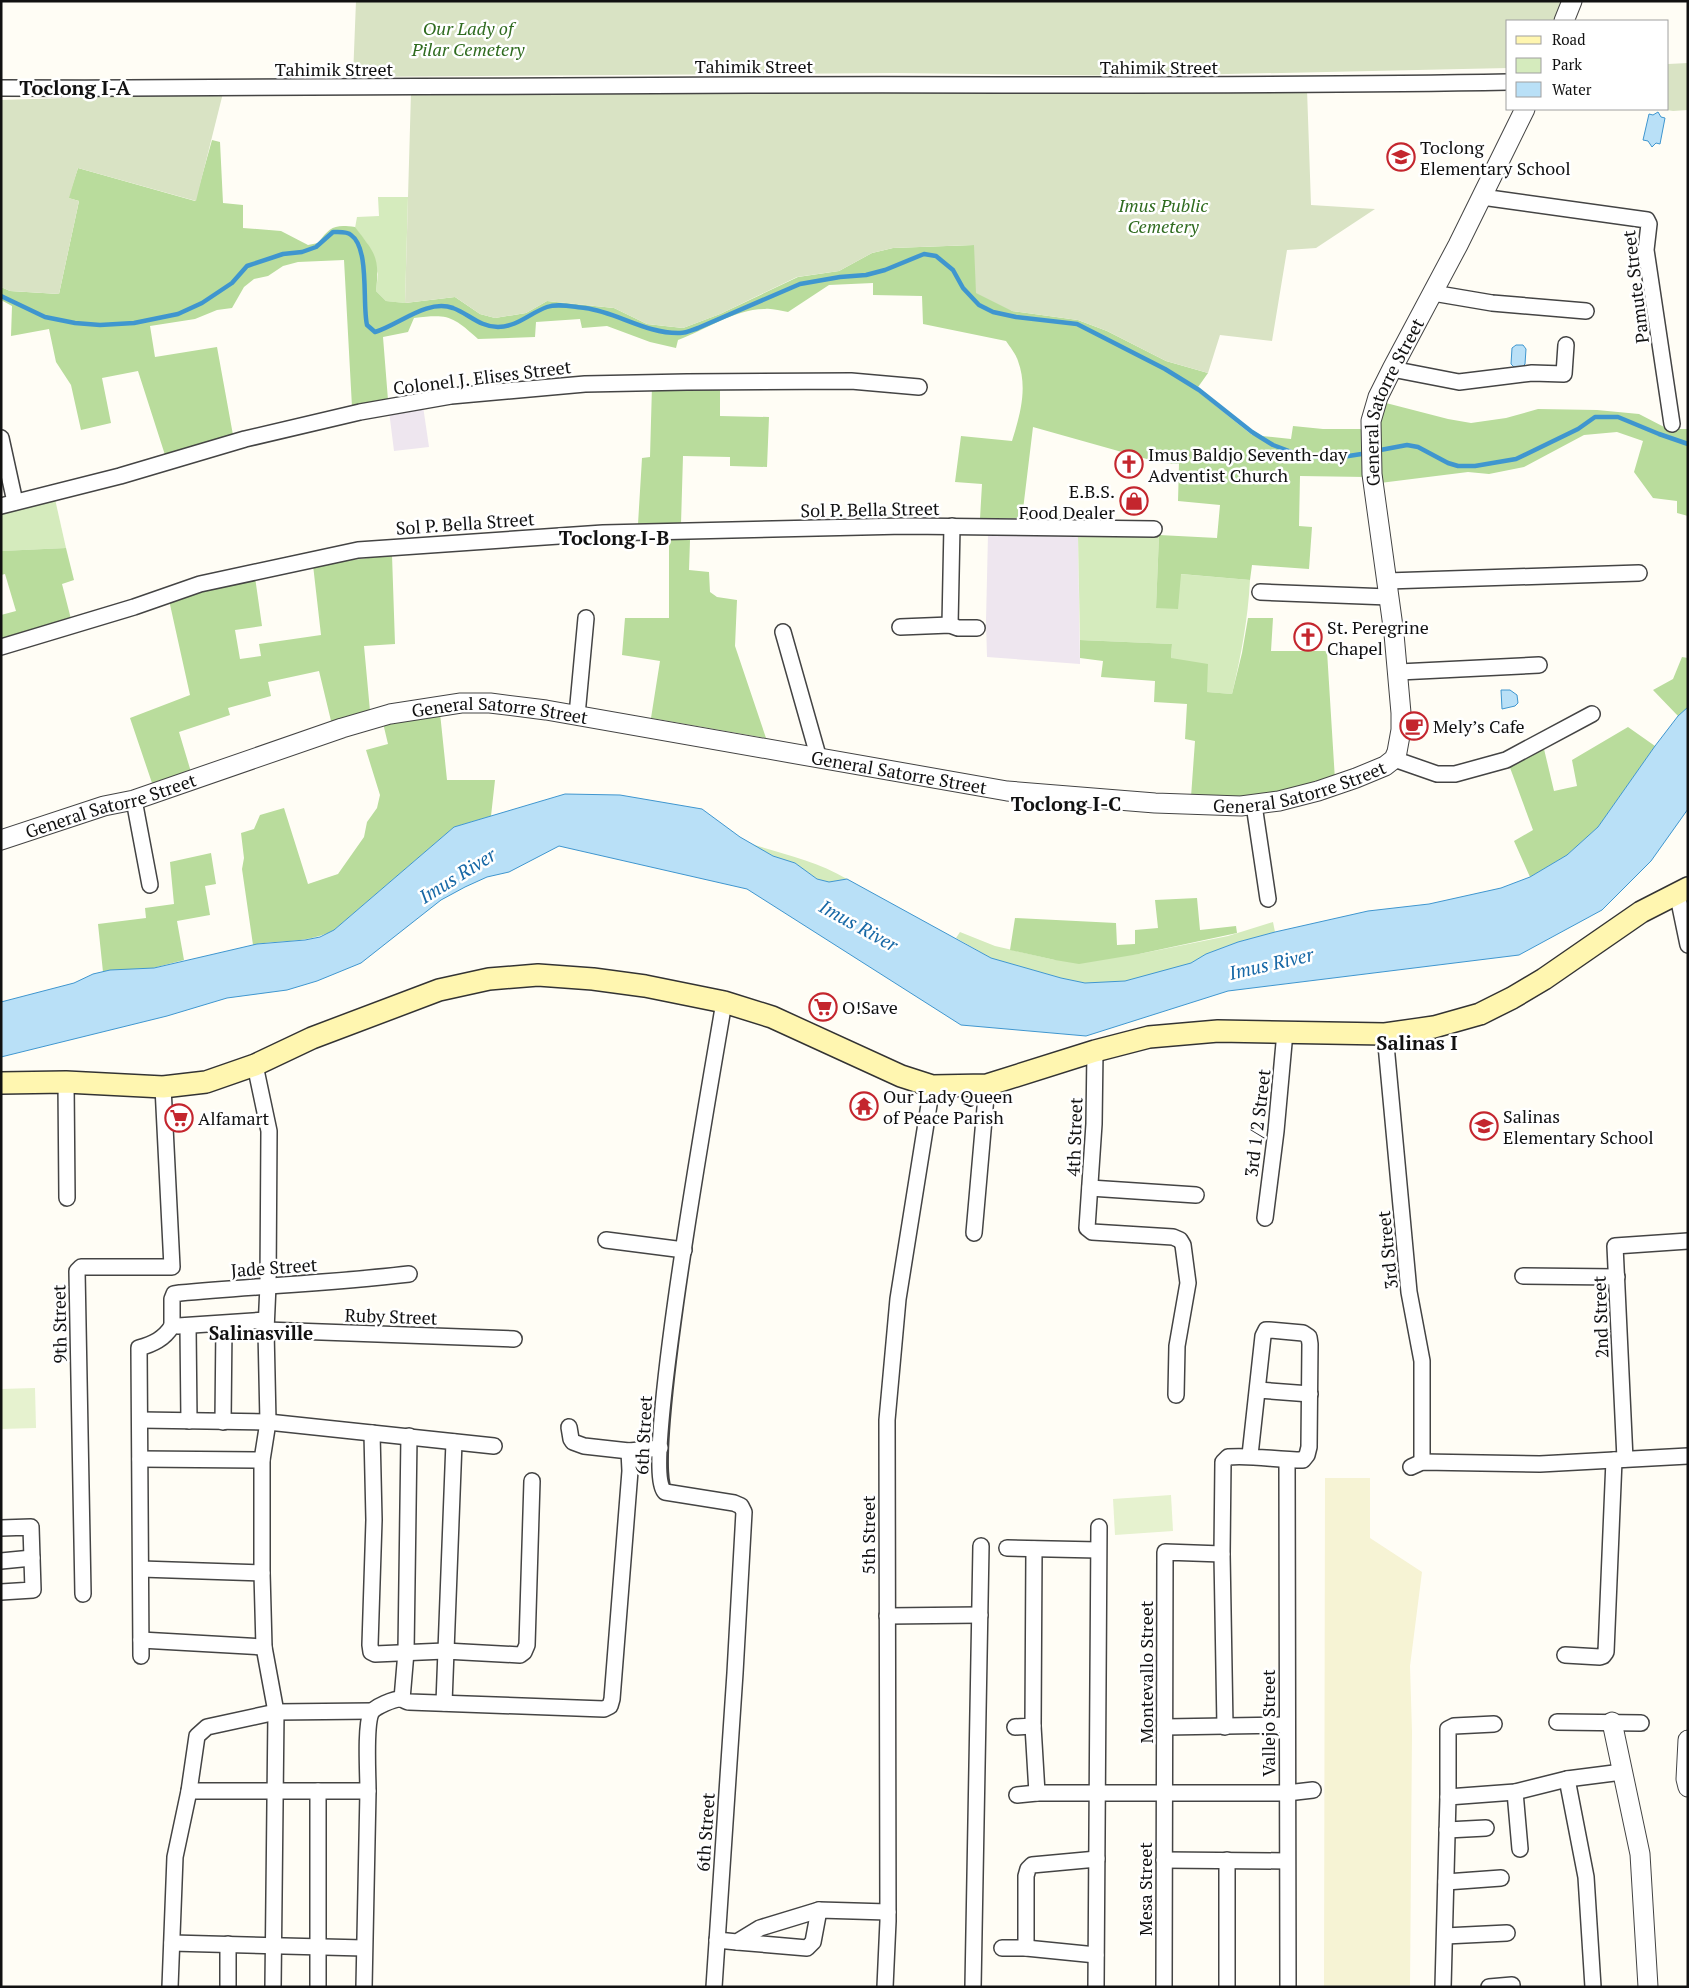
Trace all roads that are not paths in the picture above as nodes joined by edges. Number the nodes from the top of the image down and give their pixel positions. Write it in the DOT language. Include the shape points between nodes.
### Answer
graph roads {
  1 [pos="1572,1"];
  2 [pos="1564,20"];
  3 [pos="1506,82"];
  4 [pos="1,88"];
  5 [pos="1525,110"];
  6 [pos="1482,197"];
  7 [pos="1433,293"];
  8 [pos="1586,311"];
  9 [pos="1566,345"];
  10 [pos="1392,369"];
  11 [pos="919,387"];
  12 [pos="1672,424"];
  13 [pos="1,438"];
  14 [pos="8,504"];
  15 [pos="952,526"];
  16 [pos="1154,529"];
  17 [pos="1639,573"];
  18 [pos="1388,589"];
  19 [pos="1260,592"];
  20 [pos="586,618"];
  21 [pos="950,625"];
  22 [pos="900,627"];
  23 [pos="977,628"];
  24 [pos="783,632"];
  25 [pos="1,647"];
  26 [pos="1539,665"];
  27 [pos="1399,672"];
  28 [pos="1592,714"];
  29 [pos="577,715"];
  30 [pos="819,759"];
  31 [pos="1394,759"];
  32 [pos="134,800"];
  33 [pos="1254,805"];
  34 [pos="1,840"];
  35 [pos="150,885"];
  36 [pos="1682,890"];
  37 [pos="1268,899"];
  38 [pos="1688,946"];
  39 [pos="724,1002"];
  40 [pos="1285,1032"];
  41 [pos="1385,1034"];
  42 [pos="1095,1051"];
  43 [pos="255,1065"];
  44 [pos="66,1082"];
  45 [pos="1,1083"];
  46 [pos="932,1086"];
  47 [pos="987,1086"];
  48 [pos="163,1087"];
  49 [pos="1090,1188"];
  50 [pos="1196,1195"];
  51 [pos="66,1198"];
  52 [pos="1265,1218"];
  53 [pos="974,1233"];
  54 [pos="606,1240"];
  55 [pos="1688,1241"];
  56 [pos="684,1250"];
  57 [pos="409,1274"];
  58 [pos="1523,1276"];
  59 [pos="1617,1277"];
  60 [pos="268,1285"];
  61 [pos="224,1324"];
  62 [pos="266,1325"];
  63 [pos="172,1326"];
  64 [pos="188,1326"];
  65 [pos="514,1339"];
  66 [pos="1258,1390"];
  67 [pos="1310,1394"];
  68 [pos="1176,1395"];
  69 [pos="140,1420"];
  70 [pos="189,1421"];
  71 [pos="223,1422"];
  72 [pos="268,1422"];
  73 [pos="569,1427"];
  74 [pos="372,1433"];
  75 [pos="409,1436"];
  76 [pos="454,1442"];
  77 [pos="494,1446"];
  78 [pos="660,1448"];
  79 [pos="629,1450"];
  80 [pos="1250,1455"];
  81 [pos="1688,1456"];
  82 [pos="140,1459"];
  83 [pos="262,1460"];
  84 [pos="1287,1460"];
  85 [pos="1620,1460"];
  86 [pos="532,1481"];
  87 [pos="1099,1527"];
  88 [pos="1,1528"];
  89 [pos="981,1546"];
  90 [pos="1007,1548"];
  91 [pos="1034,1548"];
  92 [pos="1098,1550"];
  93 [pos="1222,1554"];
  94 [pos="32,1558"];
  95 [pos="1,1561"];
  96 [pos="141,1569"];
  97 [pos="262,1573"];
  98 [pos="1,1592"];
  99 [pos="83,1594"];
  100 [pos="980,1615"];
  101 [pos="886,1616"];
  102 [pos="141,1640"];
  103 [pos="264,1647"];
  104 [pos="445,1651"];
  105 [pos="406,1652"];
  106 [pos="1565,1655"];
  107 [pos="141,1656"];
  108 [pos="402,1699"];
  109 [pos="444,1703"];
  110 [pos="372,1711"];
  111 [pos="276,1712"];
  112 [pos="1557,1722"];
  113 [pos="1612,1722"];
  114 [pos="1642,1723"];
  115 [pos="1494,1724"];
  116 [pos="1287,1725"];
  117 [pos="1032,1726"];
  118 [pos="1015,1727"];
  119 [pos="1165,1727"];
  120 [pos="1225,1727"];
  121 [pos="1688,1740"];
  122 [pos="1687,1760"];
  123 [pos="1622,1772"];
  124 [pos="1567,1779"];
  125 [pos="1688,1787"];
  126 [pos="276,1790"];
  127 [pos="1312,1790"];
  128 [pos="189,1791"];
  129 [pos="318,1791"];
  130 [pos="368,1791"];
  131 [pos="1097,1792"];
  132 [pos="1164,1792"];
  133 [pos="1515,1792"];
  134 [pos="1037,1793"];
  135 [pos="1288,1793"];
  136 [pos="1017,1795"];
  137 [pos="1448,1797"];
  138 [pos="1486,1828"];
  139 [pos="1447,1830"];
  140 [pos="1520,1849"];
  141 [pos="1097,1859"];
  142 [pos="1164,1860"];
  143 [pos="1227,1860"];
  144 [pos="1287,1861"];
  145 [pos="1501,1878"];
  146 [pos="1446,1882"];
  147 [pos="819,1910"];
  148 [pos="888,1912"];
  149 [pos="1507,1933"];
  150 [pos="1445,1936"];
  151 [pos="717,1940"];
  152 [pos="737,1942"];
  153 [pos="172,1943"];
  154 [pos="228,1944"];
  155 [pos="273,1945"];
  156 [pos="318,1948"];
  157 [pos="364,1948"];
  158 [pos="1002,1948"];
  159 [pos="1026,1948"];
  160 [pos="1096,1955"];
  161 [pos="1512,1985"];
  162 [pos="170,1987"];
  163 [pos="228,1987"];
  164 [pos="273,1987"];
  165 [pos="318,1987"];
  166 [pos="364,1987"];
  167 [pos="714,1987"];
  168 [pos="885,1987"];
  169 [pos="973,1987"];
  170 [pos="1096,1987"];
  171 [pos="1164,1987"];
  172 [pos="1227,1987"];
  173 [pos="1288,1987"];
  174 [pos="1444,1987"];
  175 [pos="1488,1987"];
  176 [pos="1593,1987"];
  177 [pos="1648,1987"];
  1 -- 2 [label="street"];
  3 -- 4 [label="street, Tahimik Street" via="1189,86 756,84"];
  5 -- 6 [label="street, General Satorre Street"];
  6 -- 7 [label="street, General Satorre Street"];
  6 -- 12 [label="street, Pamute Street" via="1647,220 1646,250"];
  7 -- 8 [label="street" via="1499,304"];
  7 -- 10 [label="street, General Satorre Street"];
  9 -- 10 [label="street" via="1564,374 1532,373 1459,382"];
  10 -- 18 [label="street, General Satorre Street" via="1370,421 1372,474"];
  11 -- 14 [label="street, Colonel J. Elises Street" via="851,381 687,382 585,384 451,396 369,410 245,439 120,476"];
  13 -- 14 [label="street"];
  15 -- 16 [label="street, Sol P. Bella Street"];
  15 -- 21 [label="street"];
  15 -- 25 [label="street, Sol P. Bella Street" via="603,533 358,550 200,584"];
  17 -- 18 [label="street"];
  18 -- 19 [label="street"];
  18 -- 27 [label="street, General Satorre Street"];
  20 -- 29 [label="street"];
  21 -- 22 [label="street"];
  21 -- 23 [label="street"];
  24 -- 30 [label="street"];
  26 -- 27 [label="street"];
  27 -- 31 [label="street, General Satorre Street" via="1401,730"];
  28 -- 31 [label="street" via="1506,760 1460,773 1437,774"];
  29 -- 30 [label="street, General Satorre Street"];
  29 -- 32 [label="street, General Satorre Street" via="481,703 390,714"];
  30 -- 33 [label="street, General Satorre Street" via="1007,791 1155,804"];
  31 -- 33 [label="street, General Satorre Street" via="1356,778 1298,798"];
  32 -- 34 [label="street, General Satorre Street" via="104,806"];
  32 -- 35 [label="street"];
  33 -- 37 [label="street"];
  36 -- 38 [label="street"];
  36 -- 41 [label="main road" via="1641,912 1544,979 1480,1014 1434,1027"];
  39 -- 43 [label="main road" via="593,979 538,975 489,979 439,990 312,1038"];
  39 -- 46 [label="main road" via="772,1017 901,1076"];
  39 -- 56 [label="street, 6th Street"];
  40 -- 41 [label="main road"];
  40 -- 42 [label="main road" via="1218,1031 1148,1037"];
  40 -- 52 [label="street, 3rd 1/2 Street"];
  41 -- 85 [label="street, 3rd Street" via="1409,1292 1422,1361 1416,1464"];
  42 -- 47 [label="main road"];
  42 -- 49 [label="street, 4th Street"];
  43 -- 48 [label="main road" via="206,1082"];
  43 -- 60 [label="street" via="269,1131"];
  44 -- 45 [label="main road"];
  44 -- 48 [label="main road"];
  44 -- 51 [label="street"];
  46 -- 47 [label="main road"];
  46 -- 101 [label="street, 5th Street" via="901,1280 887,1420"];
  47 -- 53 [label="street"];
  48 -- 99 [label="street, 9th Street" via="172,1267 81,1267 77,1271"];
  49 -- 50 [label="street"];
  49 -- 68 [label="street, 4th Street" via="1088,1231 1173,1237 1183,1245 1188,1283 1177,1346"];
  54 -- 56 [label="street"];
  55 -- 59 [label="street, 2nd Street" via="1616,1246"];
  56 -- 78 [label="street, 6th Street" via="666,1366"];
  57 -- 60 [label="street, Jade Street"];
  58 -- 59 [label="street"];
  59 -- 85 [label="street, 2nd Street"];
  60 -- 62 [label="street"];
  60 -- 63 [label="street, Jade Street" via="174,1294"];
  61 -- 62 [label="street, Ruby Street"];
  61 -- 64 [label="street, Ruby Street"];
  61 -- 71 [label="street"];
  62 -- 65 [label="street, Ruby Street"];
  62 -- 72 [label="street"];
  63 -- 64 [label="street, Ruby Street"];
  63 -- 69 [label="street" via="162,1338 139,1348"];
  64 -- 70 [label="street"];
  66 -- 67 [label="street"];
  66 -- 67 [label="street" via="1265,1332 1300,1332 1310,1340"];
  66 -- 80 [label="street"];
  67 -- 84 [label="street" via="1307,1455 1303,1460"];
  69 -- 70 [label="street"];
  69 -- 82 [label="street"];
  70 -- 71 [label="street"];
  71 -- 72 [label="street"];
  72 -- 74 [label="street"];
  72 -- 83 [label="street"];
  73 -- 79 [label="street" via="571,1439 578,1444"];
  74 -- 75 [label="street"];
  74 -- 105 [label="street" via="371,1652"];
  75 -- 76 [label="street"];
  75 -- 105 [label="street"];
  76 -- 77 [label="street"];
  76 -- 104 [label="street"];
  78 -- 79 [label="street"];
  78 -- 151 [label="street, 6th Street" via="660,1484 664,1492 734,1504 741,1506 744,1512"];
  79 -- 109 [label="street" via="630,1471 610,1706 604,1709"];
  80 -- 84 [label="street"];
  80 -- 93 [label="street" via="1228,1457 1223,1462"];
  81 -- 85 [label="street"];
  82 -- 83 [label="street"];
  82 -- 96 [label="street"];
  83 -- 97 [label="street"];
  84 -- 116 [label="street, Vallejo Street"];
  85 -- 106 [label="street, 2nd Street" via="1606,1652 1600,1657"];
  86 -- 104 [label="street" via="526,1649 520,1655"];
  87 -- 92 [label="street"];
  88 -- 94 [label="street" via="31,1527"];
  89 -- 100 [label="street"];
  90 -- 91 [label="street"];
  91 -- 92 [label="street"];
  91 -- 117 [label="street"];
  92 -- 131 [label="street"];
  93 -- 119 [label="street, Montevallo Street" via="1165,1552"];
  93 -- 120 [label="street"];
  94 -- 95 [label="street"];
  94 -- 98 [label="street" via="33,1590"];
  96 -- 97 [label="street"];
  96 -- 102 [label="street"];
  97 -- 103 [label="street"];
  100 -- 101 [label="street"];
  100 -- 169 [label="street"];
  101 -- 148 [label="street, 5th Street"];
  102 -- 103 [label="street"];
  102 -- 107 [label="street"];
  103 -- 111 [label="street"];
  104 -- 105 [label="street"];
  104 -- 109 [label="street"];
  105 -- 108 [label="street"];
  108 -- 109 [label="street"];
  108 -- 110 [label="street"];
  110 -- 111 [label="street"];
  110 -- 130 [label="street" via="367,1758"];
  111 -- 126 [label="street"];
  111 -- 128 [label="street" via="207,1727 197,1736"];
  112 -- 113 [label="street"];
  113 -- 114 [label="street"];
  113 -- 123 [label="street"];
  115 -- 137 [label="street" via="1448,1729"];
  116 -- 120 [label="street"];
  116 -- 135 [label="street, Vallejo Street"];
  117 -- 118 [label="street"];
  117 -- 134 [label="street"];
  119 -- 120 [label="street"];
  119 -- 132 [label="street, Montevallo Street"];
  121 -- 122 [label="street"];
  122 -- 125 [label="street"];
  123 -- 124 [label="street"];
  123 -- 177 [label="street" via="1640,1854"];
  124 -- 133 [label="street"];
  124 -- 176 [label="street" via="1586,1877"];
  126 -- 128 [label="street"];
  126 -- 129 [label="street"];
  126 -- 155 [label="street"];
  127 -- 135 [label="street"];
  128 -- 153 [label="street" via="175,1857"];
  129 -- 130 [label="street"];
  129 -- 156 [label="street"];
  130 -- 157 [label="street"];
  131 -- 132 [label="street"];
  131 -- 134 [label="street"];
  131 -- 141 [label="street"];
  132 -- 135 [label="street"];
  132 -- 142 [label="street, Mesa Street"];
  133 -- 137 [label="street"];
  133 -- 140 [label="street"];
  134 -- 136 [label="street"];
  135 -- 144 [label="street, Vallejo Street"];
  137 -- 139 [label="street"];
  138 -- 139 [label="street"];
  139 -- 146 [label="street"];
  141 -- 159 [label="street" via="1032,1865 1028,1869"];
  141 -- 160 [label="street"];
  142 -- 143 [label="street"];
  142 -- 171 [label="street, Mesa Street"];
  143 -- 144 [label="street"];
  143 -- 172 [label="street"];
  144 -- 173 [label="street, Vallejo Street"];
  145 -- 146 [label="street"];
  146 -- 150 [label="street"];
  147 -- 148 [label="street"];
  147 -- 152 [label="street" via="760,1928"];
  147 -- 152 [label="street" via="813,1942 807,1948"];
  148 -- 168 [label="street, 5th Street"];
  149 -- 150 [label="street"];
  150 -- 174 [label="street"];
  151 -- 152 [label="street"];
  151 -- 167 [label="street, 6th Street"];
  153 -- 154 [label="street"];
  153 -- 162 [label="street"];
  154 -- 155 [label="street"];
  154 -- 163 [label="street"];
  155 -- 156 [label="street"];
  155 -- 164 [label="street"];
  156 -- 157 [label="street"];
  156 -- 165 [label="street"];
  157 -- 166 [label="street"];
  158 -- 159 [label="street"];
  159 -- 160 [label="street"];
  160 -- 170 [label="street"];
  161 -- 175 [label="street"];
}
